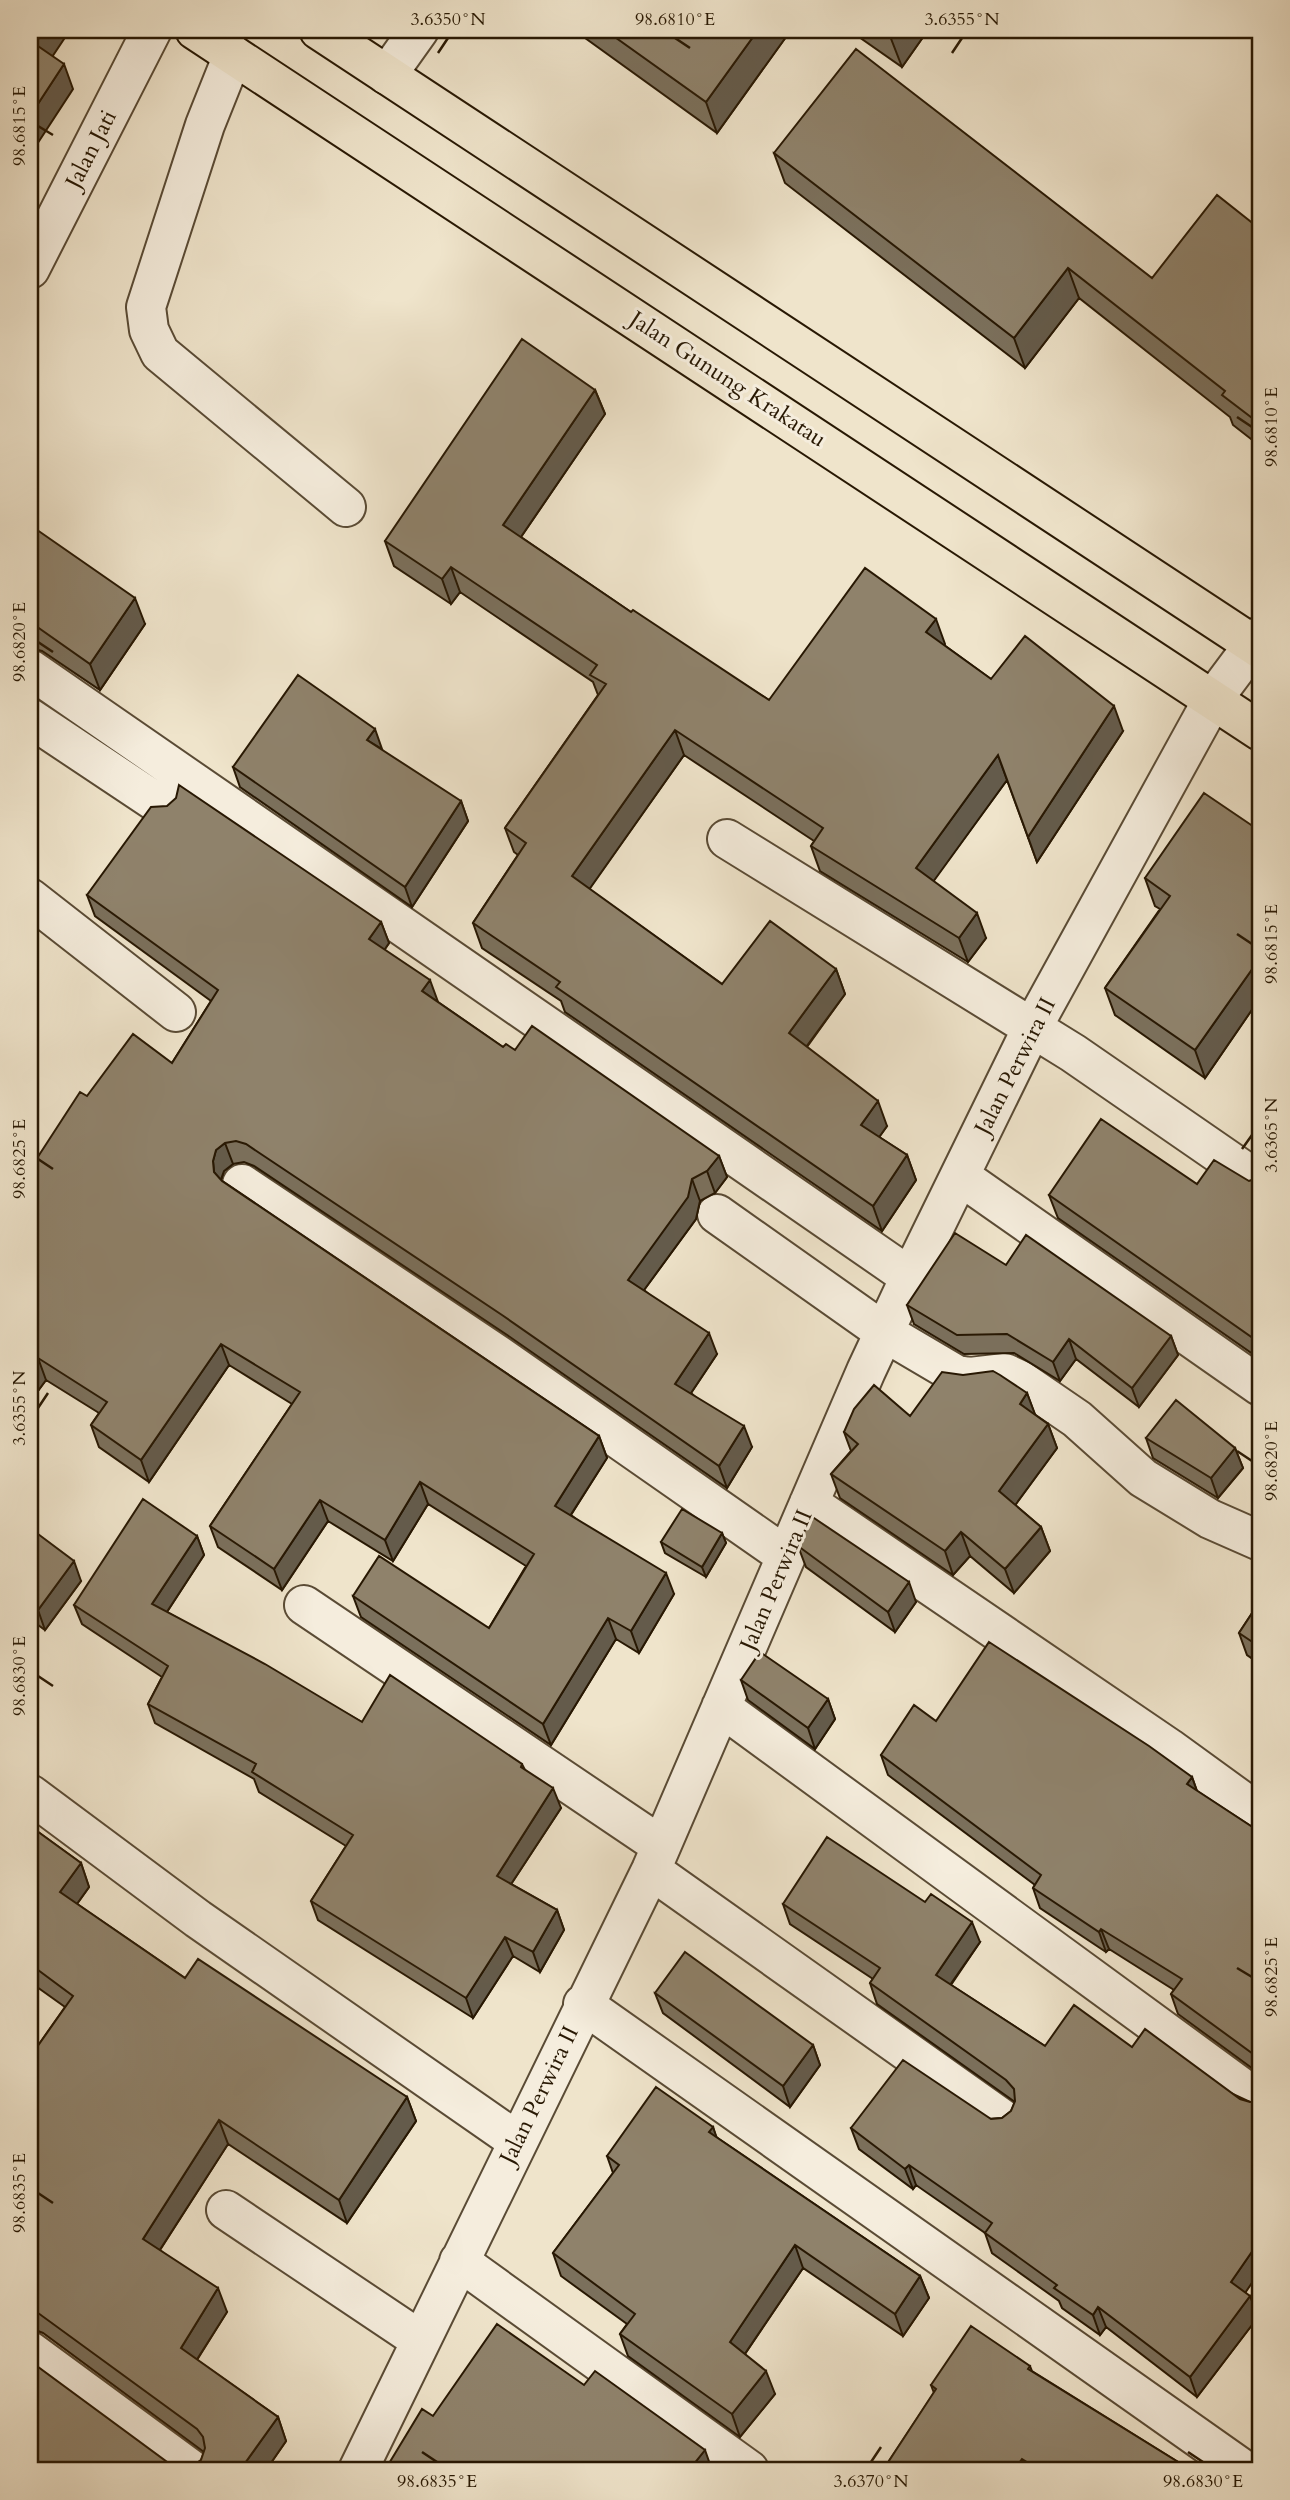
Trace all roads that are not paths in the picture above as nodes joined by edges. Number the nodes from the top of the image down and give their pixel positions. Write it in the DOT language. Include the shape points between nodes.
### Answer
graph roads {
  1 [pos="152,30"];
  2 [pos="195,30"];
  3 [pos="319,30"];
  4 [pos="419,30"];
  5 [pos="233,55"];
  6 [pos="387,75"];
  7 [pos="30,269"];
  8 [pos="346,507"];
  9 [pos="1257,643"];
  10 [pos="30,669"];
  11 [pos="1213,699"];
  12 [pos="30,718"];
  13 [pos="1260,731"];
  14 [pos="165,808"];
  15 [pos="727,839"];
  16 [pos="30,898"];
  17 [pos="176,1012"];
  18 [pos="1032,1028"];
  19 [pos="960,1176"];
  20 [pos="1260,1182"];
  21 [pos="242,1184"];
  22 [pos="717,1214"];
  23 [pos="910,1277"];
  24 [pos="884,1332"];
  25 [pos="1260,1386"];
  26 [pos="809,1503"];
  27 [pos="1260,1541"];
  28 [pos="786,1556"];
  29 [pos="304,1605"];
  30 [pos="722,1707"];
  31 [pos="30,1794"];
  32 [pos="1260,1814"];
  33 [pos="655,1858"];
  34 [pos="583,2004"];
  35 [pos="1260,2101"];
  36 [pos="1001,2118"];
  37 [pos="517,2141"];
  38 [pos="226,2210"];
  39 [pos="459,2261"];
  40 [pos="420,2340"];
  41 [pos="30,2351"];
  42 [pos="192,2470"];
  43 [pos="358,2470"];
  44 [pos="749,2470"];
  45 [pos="1244,2470"];
  1 -- 7 [label="street, Jalan Jati"];
  2 -- 5 [label="highway, Jalan Gunung Krakatau"];
  3 -- 6 [label="highway"];
  4 -- 6 [label="street"];
  5 -- 8 [label="street" via="205,125 146,307 149,330 160,354"];
  5 -- 11 [label="highway, Jalan Gunung Krakatau"];
  6 -- 9 [label="highway"];
  9 -- 11 [label="street, Jalan Perwira II"];
  10 -- 23 [label="street"];
  11 -- 13 [label="highway, Jalan Gunung Krakatau"];
  11 -- 18 [label="street, Jalan Perwira II"];
  12 -- 14 [label="street"];
  15 -- 18 [label="street"];
  16 -- 17 [label="street"];
  18 -- 19 [label="street, Jalan Perwira II"];
  18 -- 20 [label="street"];
  19 -- 23 [label="street, Jalan Perwira II"];
  19 -- 25 [label="street"];
  21 -- 28 [label="street"];
  22 -- 24 [label="street"];
  23 -- 24 [label="street, Jalan Perwira II"];
  24 -- 26 [label="street, Jalan Perwira II"];
  24 -- 27 [label="street" via="957,1375 1005,1373 1020,1380 1077,1419 1143,1478 1210,1520"];
  26 -- 28 [label="street, Jalan Perwira II"];
  26 -- 32 [label="street"];
  28 -- 30 [label="street, Jalan Perwira II"];
  29 -- 33 [label="street"];
  30 -- 33 [label="street, Jalan Perwira II"];
  30 -- 35 [label="street"];
  31 -- 37 [label="street" via="198,1919"];
  33 -- 34 [label="street, Jalan Perwira II"];
  33 -- 36 [label="street"];
  34 -- 37 [label="street, Jalan Perwira II"];
  34 -- 45 [label="street"];
  37 -- 39 [label="street, Jalan Perwira II"];
  38 -- 40 [label="street"];
  39 -- 40 [label="street, Jalan Perwira II"];
  39 -- 44 [label="street"];
  40 -- 43 [label="street, Jalan Perwira II"];
  41 -- 42 [label="street"];
}
